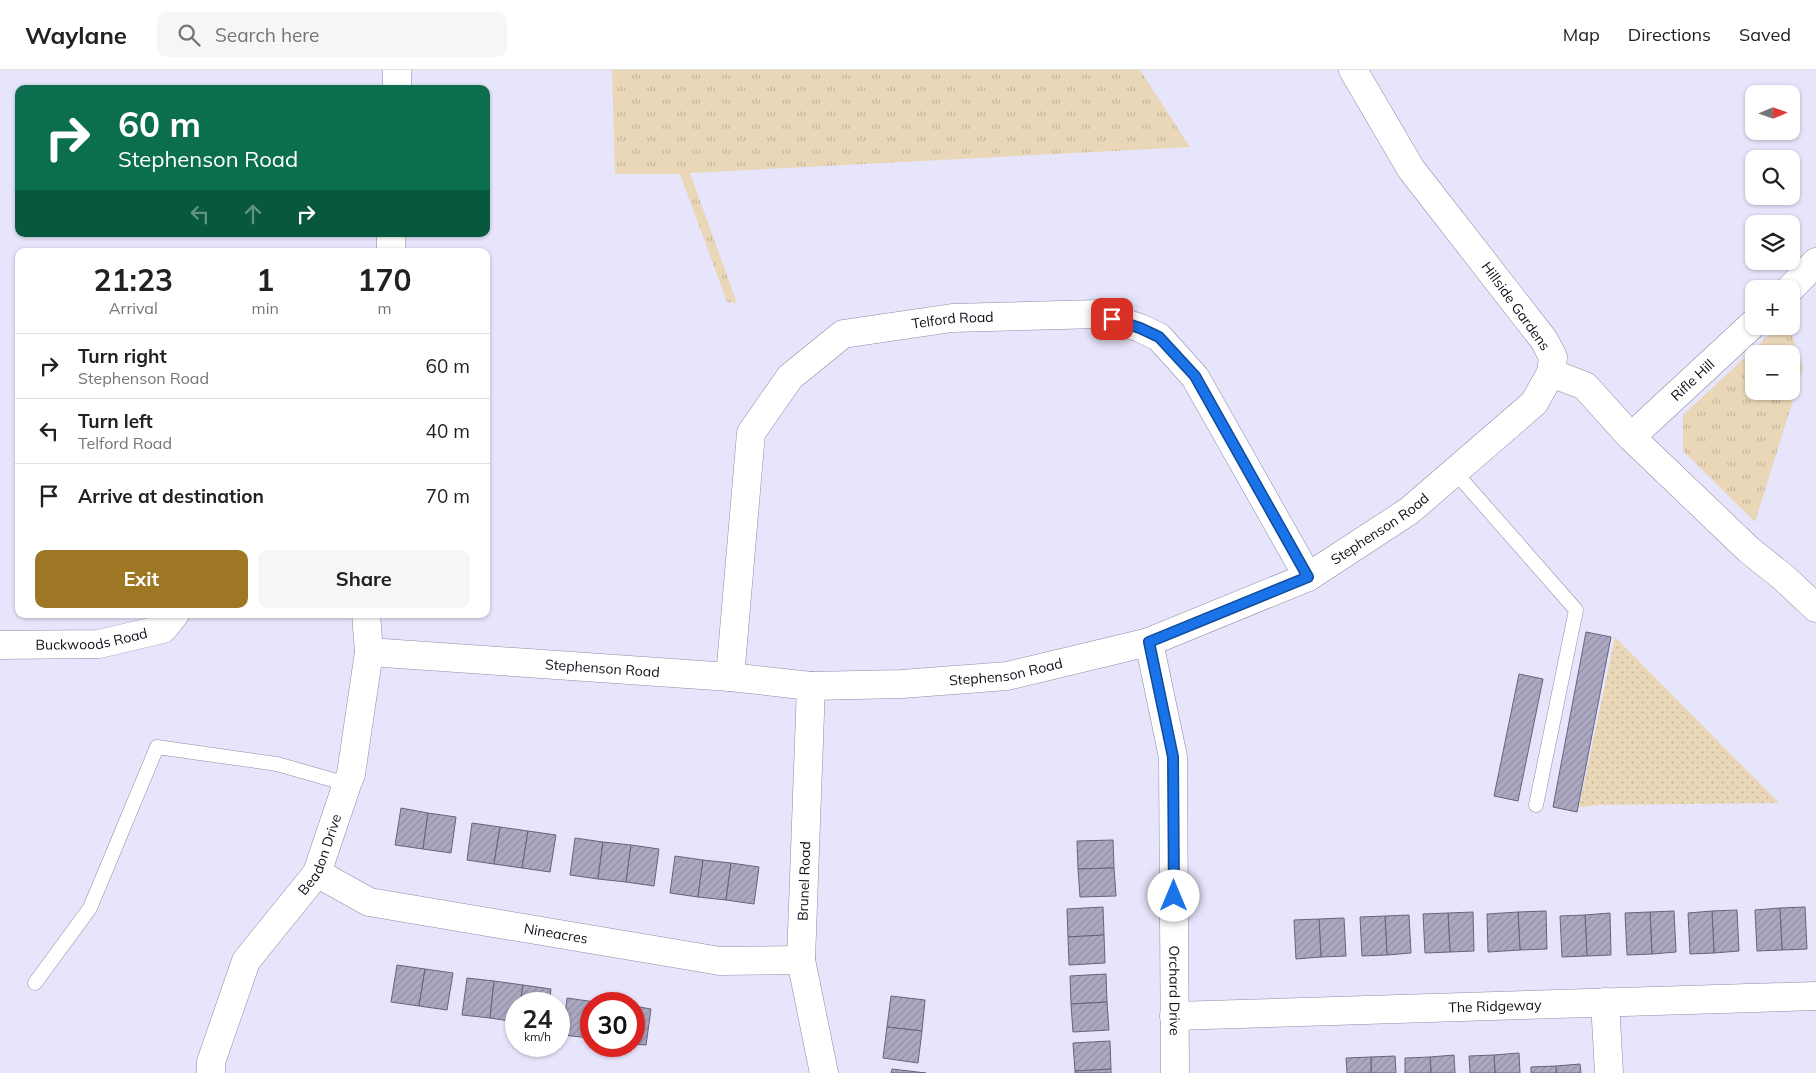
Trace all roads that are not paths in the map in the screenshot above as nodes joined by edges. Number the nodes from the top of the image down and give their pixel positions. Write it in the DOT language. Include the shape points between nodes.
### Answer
graph roads {
  1 [pos="398,70"];
  2 [pos="1353,70"];
  3 [pos="397,85"];
  4 [pos="1816,262"];
  5 [pos="1799,280"];
  6 [pos="1745,331"];
  7 [pos="1550,373"];
  8 [pos="1631,437"];
  9 [pos="1455,472"];
  10 [pos="1308,577"];
  11 [pos="1816,608"];
  12 [pos="172,618"];
  13 [pos="366,618"];
  14 [pos="1149,642"];
  15 [pos="0,645"];
  16 [pos="369,652"];
  17 [pos="730,678"];
  18 [pos="811,686"];
  19 [pos="347,784"];
  20 [pos="1536,805"];
  21 [pos="317,873"];
  22 [pos="801,960"];
  23 [pos="35,983"];
  24 [pos="1816,996"];
  25 [pos="1605,1002"];
  26 [pos="1174,1016"];
  27 [pos="212,1073"];
  28 [pos="824,1073"];
  29 [pos="1175,1073"];
  30 [pos="1609,1073"];
  1 -- 3 [label="street"];
  2 -- 7 [label="street, Hillside Gardens" via="1411,169 1544,340 1553,357"];
  4 -- 5 [label="street"];
  6 -- 8 [label="street, Rifle Hill"];
  7 -- 8 [label="street" via="1585,386"];
  7 -- 9 [label="street, Stephenson Road" via="1534,403"];
  8 -- 11 [label="street" via="1749,550"];
  9 -- 10 [label="street, Stephenson Road" via="1409,511"];
  9 -- 20 [label="lane" via="1576,610"];
  10 -- 14 [label="street, Stephenson Road"];
  10 -- 17 [label="street, Telford Road" via="1195,376 1159,337 1098,314 952,318 843,334 790,377 751,433"];
  12 -- 15 [label="street, Buckwoods Road" via="163,630 99,644"];
  13 -- 16 [label="street, Beadon Drive"];
  14 -- 18 [label="street, Stephenson Road" via="1006,676 902,684"];
  14 -- 26 [label="street, Orchard Drive" via="1173,757"];
  16 -- 17 [label="street, Stephenson Road"];
  16 -- 19 [label="street, Beadon Drive" via="352,774"];
  17 -- 18 [label="street, Stephenson Road"];
  18 -- 22 [label="street, Brunel Road"];
  19 -- 21 [label="street, Beadon Drive"];
  19 -- 23 [label="lane" via="277,764 156,747 90,908"];
  21 -- 22 [label="street, Nineacres" via="369,902 720,961"];
  21 -- 27 [label="street, Beadon Drive" via="246,961 211,1062"];
  22 -- 28 [label="street, Brunel Road"];
  24 -- 25 [label="street, The Ridgeway"];
  25 -- 26 [label="street, The Ridgeway"];
  25 -- 30 [label="street"];
  26 -- 29 [label="street, Orchard Drive"];
}
